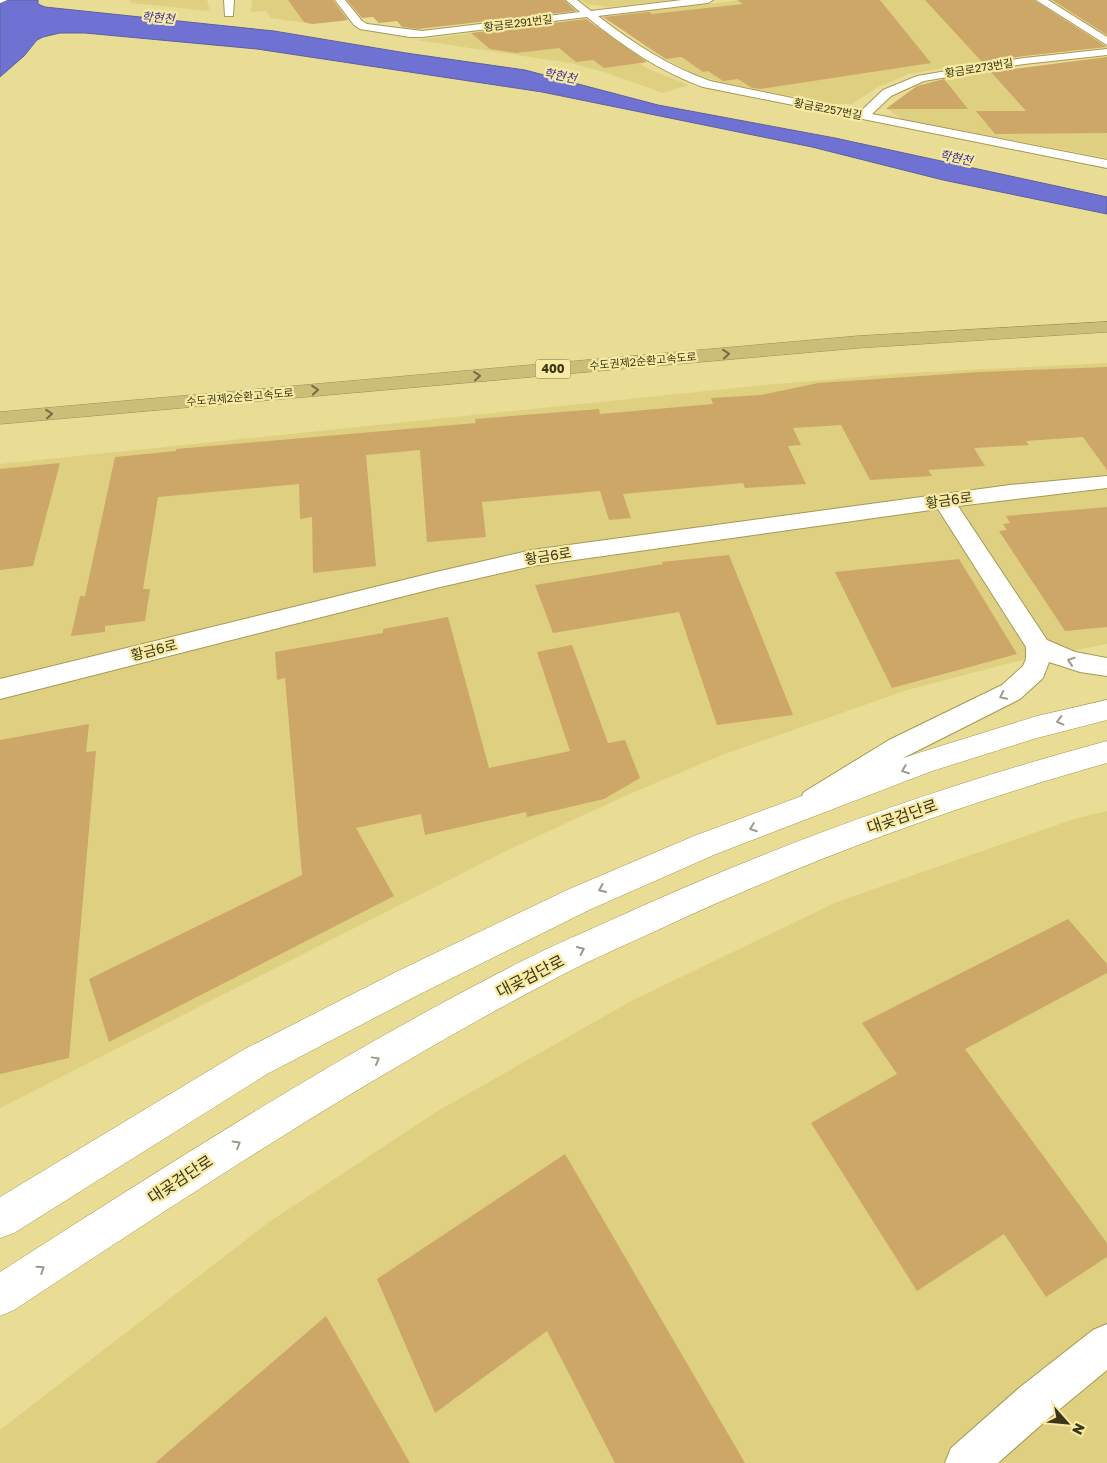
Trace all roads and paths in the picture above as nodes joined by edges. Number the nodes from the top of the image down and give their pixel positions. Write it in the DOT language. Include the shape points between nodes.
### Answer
graph roads {
  1 [pos="229,0"];
  2 [pos="340,0"];
  3 [pos="571,0"];
  4 [pos="708,0"];
  5 [pos="1041,0"];
  6 [pos="229,14"];
  7 [pos="589,14"];
  8 [pos="1107,42"];
  9 [pos="1107,52"];
  10 [pos="863,116"];
  11 [pos="1107,164"];
  12 [pos="1107,313"];
  13 [pos="1107,327"];
  14 [pos="0,401"];
  15 [pos="0,418"];
  16 [pos="1107,482"];
  17 [pos="944,501"];
  18 [pos="1038,646"];
  19 [pos="1107,667"];
  20 [pos="0,689"];
  21 [pos="1107,710"];
  22 [pos="1107,752"];
  23 [pos="792,813"];
  24 [pos="0,1219"];
  25 [pos="0,1296"];
  26 [pos="1107,1344"];
  27 [pos="966,1463"];
  1 -- 6 [label="street"];
  2 -- 7 [label="street, 황금로291번길" via="364,27 410,34"];
  3 -- 7 [label="street, 황금로257번길"];
  4 -- 7 [label="street, 황금로291번길"];
  5 -- 8 [label="street"];
  7 -- 10 [label="street, 황금로257번길" via="657,64 693,80"];
  9 -- 10 [label="street, 황금로273번길" via="1024,61 920,78 886,93"];
  10 -- 11 [label="street, 황금로257번길"];
  12 -- 14 [label="highway, 수도권제2순환고속도로 / 400" via="809,331"];
  15 -- 13 [label="highway, 수도권제2순환고속도로 / 400, one-way" via="848,343"];
  16 -- 17 [label="street, 황금6로"];
  17 -- 18 [label="street"];
  17 -- 20 [label="street, 황금6로" via="532,558"];
  19 -- 18 [label="street, one-way" via="1076,663"];
  18 -- 23 [label="street, one-way" via="1034,671 1011,692 898,748"];
  21 -- 23 [label="main road, one-way" via="1037,727 925,762"];
  25 -- 22 [label="main road, 대곶검단로, one-way" via="193,1170 352,1073 535,972 726,883 901,814"];
  23 -- 24 [label="main road, one-way" via="705,845 578,900 410,982 256,1062"];
  26 -- 27 [label="street"];
}
